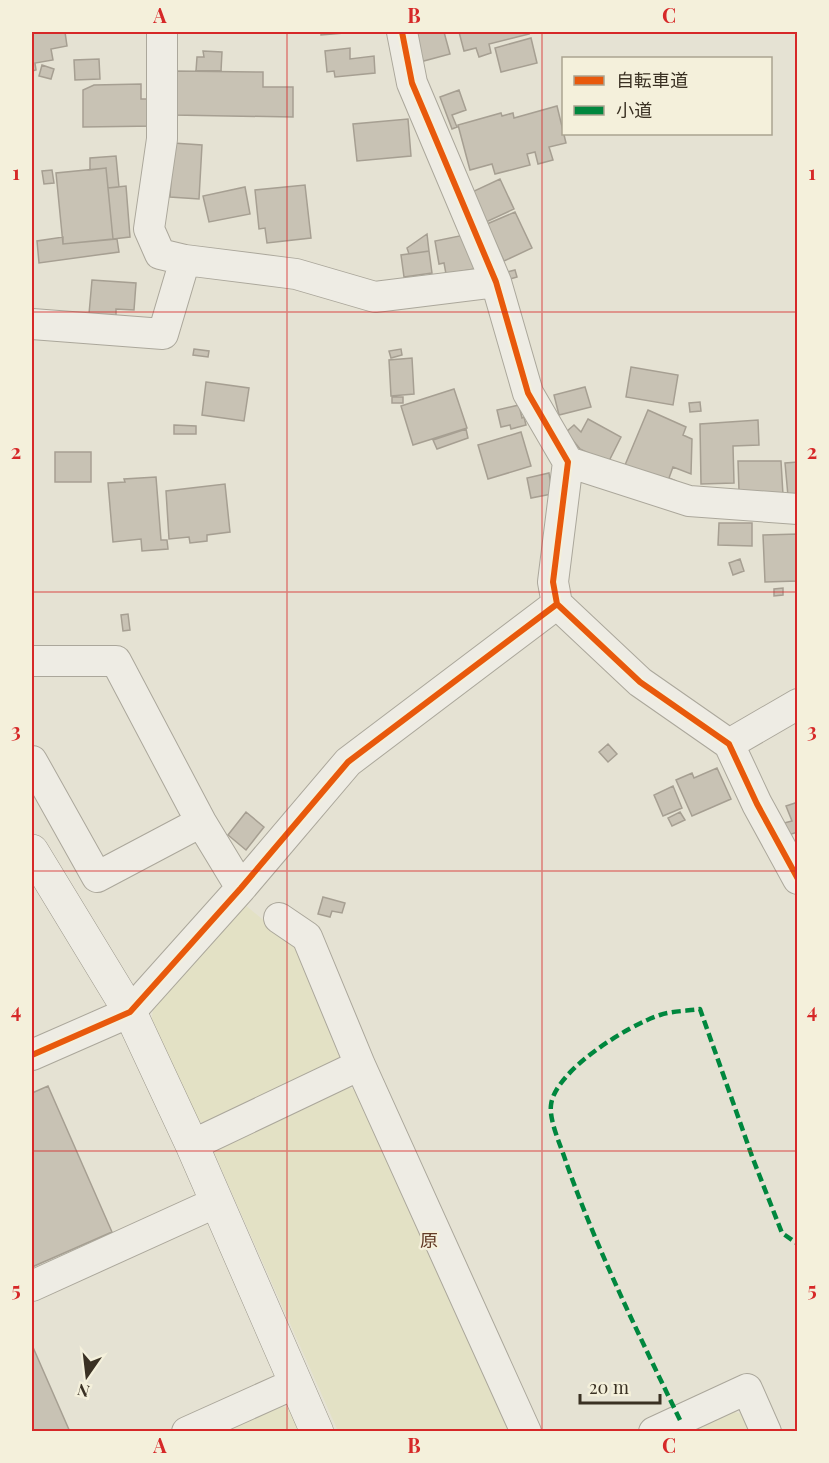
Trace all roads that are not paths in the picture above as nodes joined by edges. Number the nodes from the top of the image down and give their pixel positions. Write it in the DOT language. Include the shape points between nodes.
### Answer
graph roads {
  1 [pos="162,32"];
  2 [pos="402,32"];
  3 [pos="185,260"];
  4 [pos="496,282"];
  5 [pos="32,324"];
  6 [pos="568,462"];
  7 [pos="798,509"];
  8 [pos="557,604"];
  9 [pos="32,661"];
  10 [pos="798,704"];
  11 [pos="729,744"];
  12 [pos="32,761"];
  13 [pos="201,822"];
  14 [pos="32,851"];
  15 [pos="798,879"];
  16 [pos="241,888"];
  17 [pos="279,918"];
  18 [pos="130,1012"];
  19 [pos="32,1055"];
  20 [pos="360,1065"];
  21 [pos="192,1145"];
  22 [pos="217,1202"];
  23 [pos="32,1286"];
  24 [pos="296,1383"];
  25 [pos="187,1431"];
  26 [pos="317,1431"];
  27 [pos="526,1431"];
  28 [pos="654,1431"];
  29 [pos="766,1431"];
  1 -- 3 [label="street" via="162,139 149,229 160,254"];
  2 -- 4 [label="street" via="412,83"];
  3 -- 4 [label="street" via="296,274 375,297"];
  3 -- 5 [label="street" via="163,334"];
  4 -- 6 [label="street" via="528,393"];
  6 -- 7 [label="street" via="689,501"];
  6 -- 8 [label="street" via="553,582"];
  8 -- 11 [label="street" via="640,682"];
  8 -- 16 [label="street" via="348,762"];
  9 -- 13 [label="street" via="116,661"];
  10 -- 11 [label="street"];
  11 -- 15 [label="street"];
  12 -- 13 [label="street" via="98,877"];
  13 -- 16 [label="street"];
  14 -- 18 [label="street"];
  16 -- 18 [label="street"];
  17 -- 20 [label="street" via="308,937"];
  18 -- 19 [label="street"];
  18 -- 21 [label="street"];
  20 -- 21 [label="street"];
  20 -- 27 [label="street"];
  21 -- 22 [label="street"];
  22 -- 23 [label="street"];
  22 -- 24 [label="street"];
  24 -- 25 [label="street"];
  24 -- 26 [label="street"];
  28 -- 29 [label="street" via="747,1389"];
}
